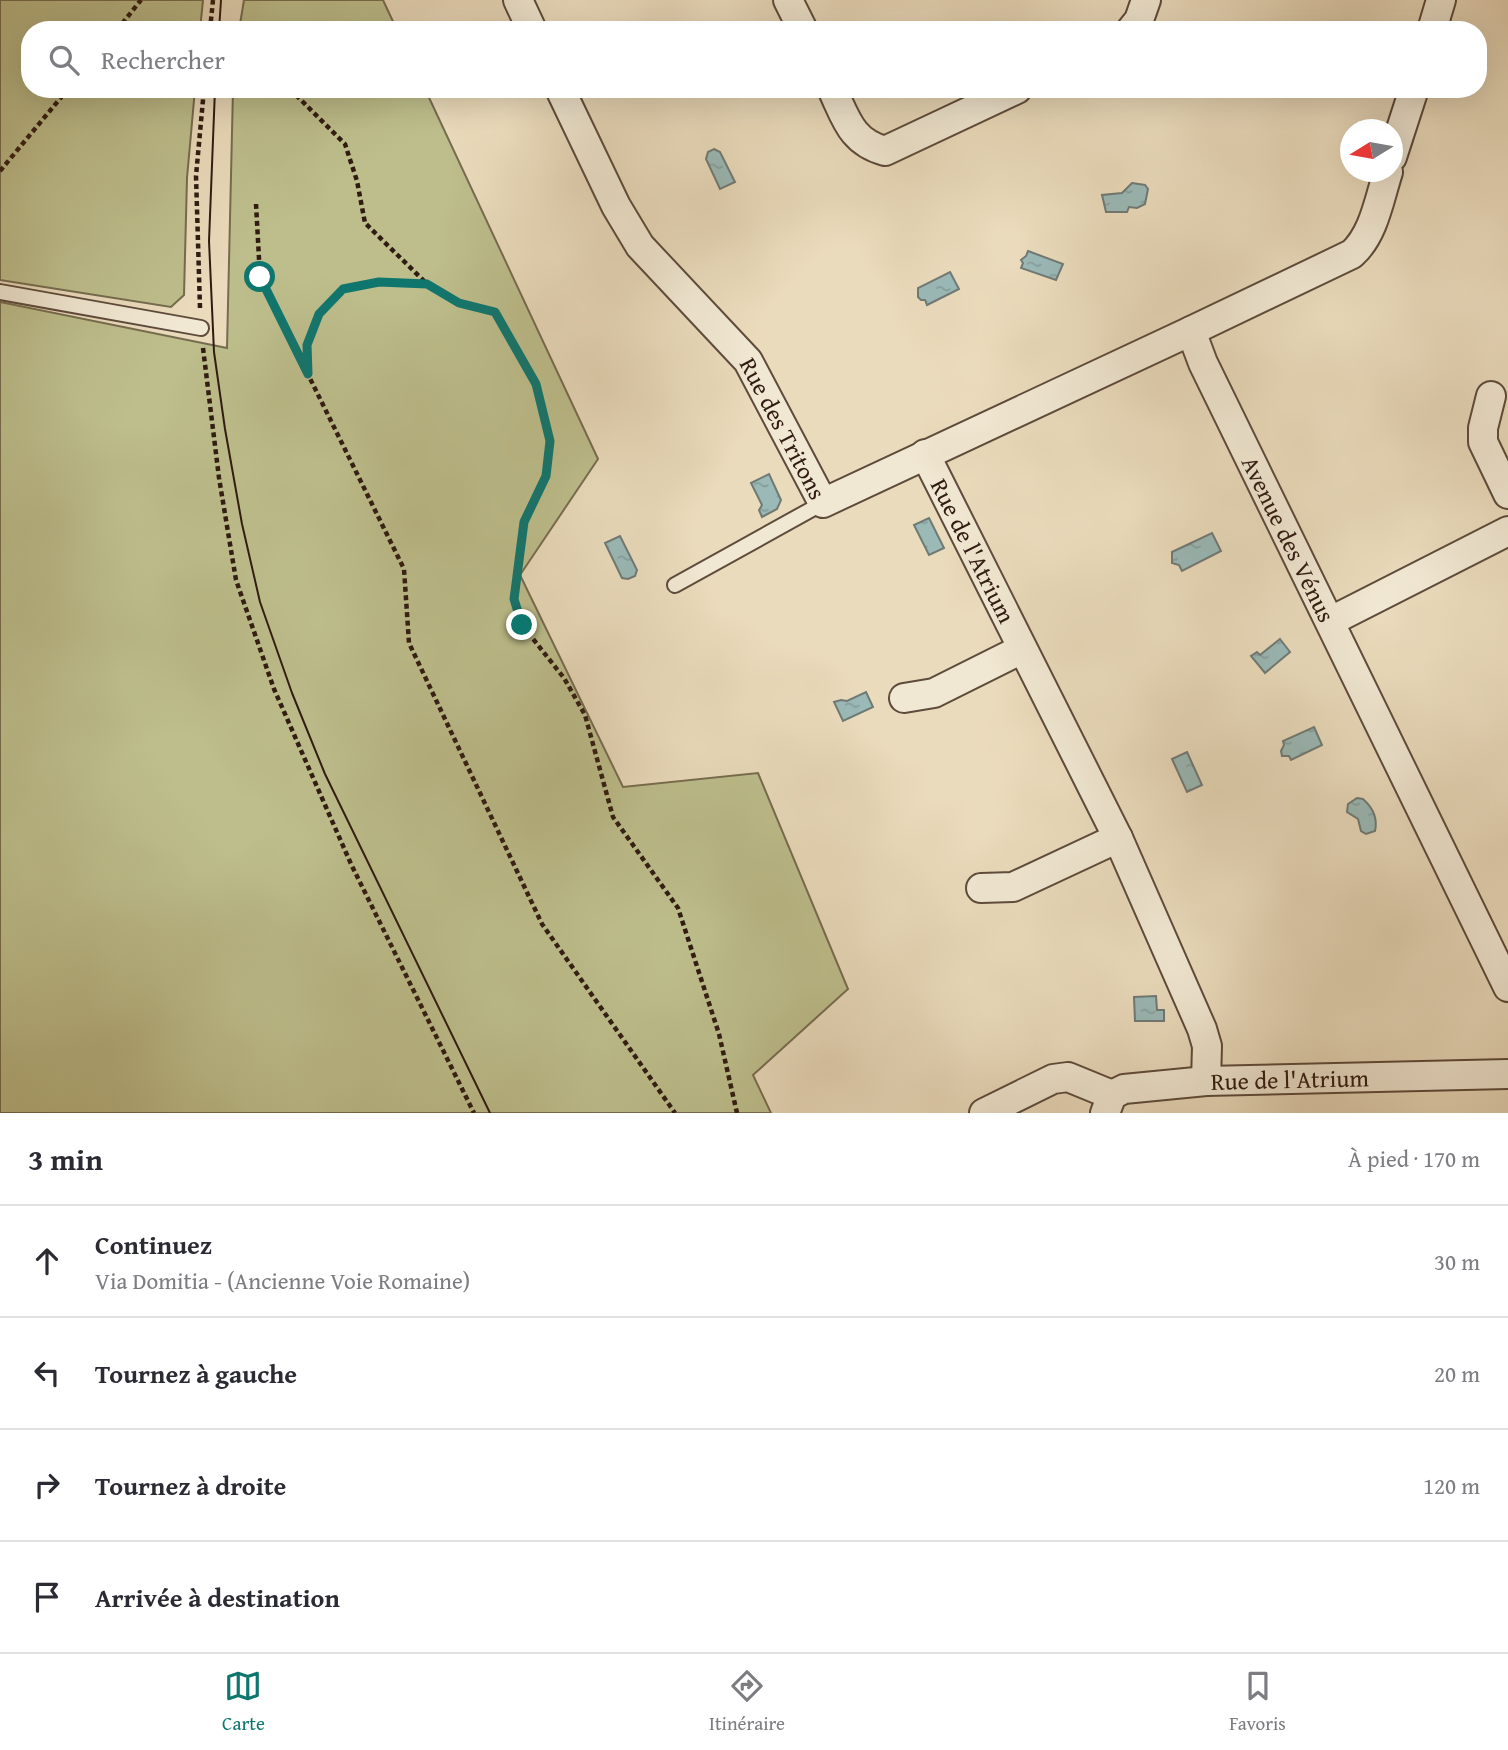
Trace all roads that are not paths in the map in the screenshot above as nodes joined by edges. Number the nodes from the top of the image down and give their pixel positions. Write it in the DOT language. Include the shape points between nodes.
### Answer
graph roads {
  1 [pos="518,0"];
  2 [pos="788,0"];
  3 [pos="1146,0"];
  4 [pos="1441,0"];
  5 [pos="528,21"];
  6 [pos="798,21"];
  7 [pos="1138,21"];
  8 [pos="1435,21"];
  9 [pos="564,98"];
  10 [pos="837,98"];
  11 [pos="998,98"];
  12 [pos="1411,98"];
  13 [pos="1403,123"];
  14 [pos="1385,182"];
  15 [pos="0,292"];
  16 [pos="201,328"];
  17 [pos="1191,331"];
  18 [pos="1491,396"];
  19 [pos="925,454"];
  20 [pos="1508,494"];
  21 [pos="823,503"];
  22 [pos="1508,531"];
  23 [pos="675,585"];
  24 [pos="1331,621"];
  25 [pos="1022,649"];
  26 [pos="904,698"];
  27 [pos="1118,838"];
  28 [pos="981,888"];
  29 [pos="1508,987"];
  30 [pos="1508,1074"];
  31 [pos="1206,1082"];
  32 [pos="1108,1104"];
  33 [pos="984,1113"];
  1 -- 5 [label="street"];
  2 -- 6 [label="street"];
  3 -- 7 [label="street"];
  4 -- 8 [label="street"];
  9 -- 21 [label="street, Rue des Tritons" via="640,246 748,361"];
  10 -- 11 [label="street" via="857,137 885,151"];
  12 -- 13 [label="street"];
  14 -- 17 [label="street" via="1371,226 1352,254"];
  15 -- 16 [label="lane"];
  17 -- 19 [label="street, Rue des Tritons"];
  17 -- 24 [label="street, Avenue des Vénus"];
  18 -- 20 [label="street" via="1483,442"];
  19 -- 21 [label="street, Rue des Tritons"];
  19 -- 25 [label="street, Rue de l'Atrium"];
  21 -- 23 [label="lane"];
  22 -- 24 [label="street"];
  24 -- 29 [label="street, Avenue des Vénus"];
  25 -- 26 [label="street, Rue de l'Atrium" via="934,693"];
  25 -- 27 [label="street, Rue de l'Atrium"];
  27 -- 28 [label="street" via="1013,887"];
  27 -- 31 [label="street, Rue de l'Atrium" via="1202,1029 1207,1046"];
  30 -- 31 [label="street, Rue de l'Atrium"];
  31 -- 32 [label="street" via="1124,1089"];
  32 -- 33 [label="street" via="1068,1077 1054,1079"];
}
